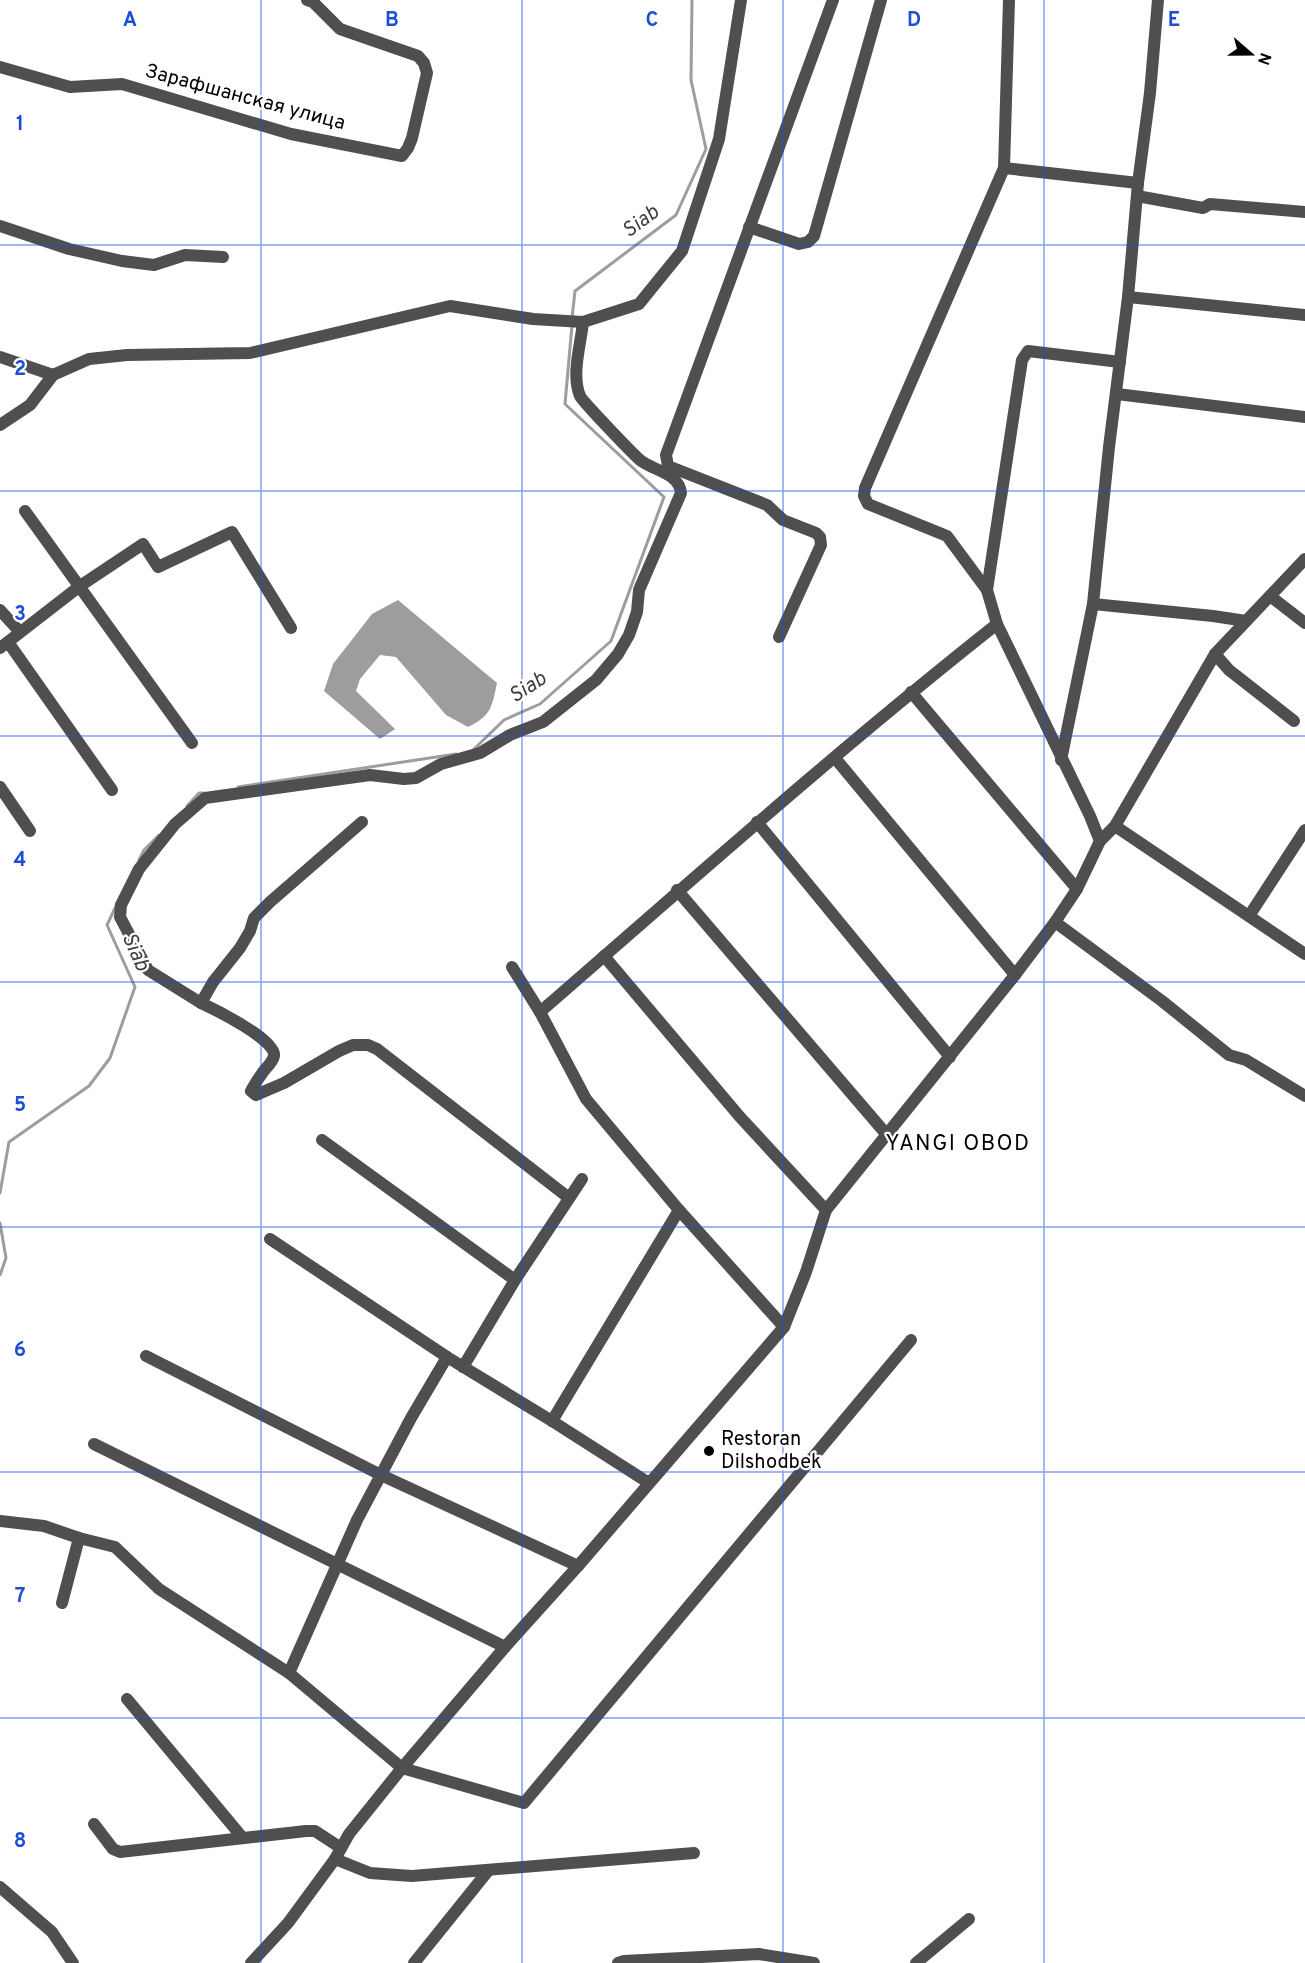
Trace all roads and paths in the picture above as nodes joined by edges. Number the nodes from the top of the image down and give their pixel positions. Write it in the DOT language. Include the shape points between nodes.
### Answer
graph roads {
  1 [pos="307,0"];
  2 [pos="741,0"];
  3 [pos="833,0"];
  4 [pos="881,0"];
  5 [pos="1009,0"];
  6 [pos="1158,0"];
  7 [pos="0,67"];
  8 [pos="1004,168"];
  9 [pos="1138,183"];
  10 [pos="1137,196"];
  11 [pos="1305,212"];
  12 [pos="0,226"];
  13 [pos="749,227"];
  14 [pos="223,257"];
  15 [pos="1128,297"];
  16 [pos="1305,315"];
  17 [pos="583,322"];
  18 [pos="0,357"];
  19 [pos="1120,362"];
  20 [pos="53,375"];
  21 [pos="1117,394"];
  22 [pos="1305,417"];
  23 [pos="0,425"];
  24 [pos="681,478"];
  25 [pos="25,511"];
  26 [pos="1305,559"];
  27 [pos="80,586"];
  28 [pos="987,590"];
  29 [pos="1270,596"];
  30 [pos="1093,604"];
  31 [pos="0,610"];
  32 [pos="1246,621"];
  33 [pos="1305,623"];
  34 [pos="997,624"];
  35 [pos="291,628"];
  36 [pos="20,632"];
  37 [pos="779,637"];
  38 [pos="4,645"];
  39 [pos="1215,654"];
  40 [pos="911,692"];
  41 [pos="1294,721"];
  42 [pos="192,743"];
  43 [pos="835,758"];
  44 [pos="1062,760"];
  45 [pos="0,787"];
  46 [pos="112,790"];
  47 [pos="363,822"];
  48 [pos="757,822"];
  49 [pos="1114,826"];
  50 [pos="1305,830"];
  51 [pos="30,831"];
  52 [pos="1100,841"];
  53 [pos="1077,889"];
  54 [pos="677,890"];
  55 [pos="1249,916"];
  56 [pos="1055,922"];
  57 [pos="1305,954"];
  58 [pos="604,956"];
  59 [pos="512,967"];
  60 [pos="1015,975"];
  61 [pos="201,1003"];
  62 [pos="540,1012"];
  63 [pos="950,1057"];
  64 [pos="1305,1096"];
  65 [pos="887,1135"];
  66 [pos="322,1140"];
  67 [pos="582,1179"];
  68 [pos="569,1198"];
  69 [pos="679,1210"];
  70 [pos="826,1210"];
  71 [pos="270,1239"];
  72 [pos="515,1280"];
  73 [pos="784,1327"];
  74 [pos="911,1340"];
  75 [pos="146,1356"];
  76 [pos="447,1357"];
  77 [pos="463,1367"];
  78 [pos="552,1421"];
  79 [pos="94,1444"];
  80 [pos="381,1475"];
  81 [pos="649,1484"];
  82 [pos="0,1521"];
  83 [pos="79,1538"];
  84 [pos="338,1564"];
  85 [pos="578,1566"];
  86 [pos="62,1603"];
  87 [pos="505,1647"];
  88 [pos="289,1672"];
  89 [pos="127,1699"];
  90 [pos="402,1768"];
  91 [pos="94,1824"];
  92 [pos="242,1837"];
  93 [pos="338,1853"];
  94 [pos="694,1853"];
  95 [pos="488,1871"];
  96 [pos="1,1890"];
  97 [pos="969,1919"];
  98 [pos="73,1963"];
  99 [pos="251,1963"];
  100 [pos="414,1963"];
  101 [pos="618,1963"];
  102 [pos="814,1963"];
  103 [pos="916,1963"];
  1 -- 7 [label="street, Зарафшанская улица" via="340,29 418,56 424,63 427,73 412,138 402,156 291,134 122,84 70,87"];
  2 -- 17 [label="street" via="719,139 682,251 639,304"];
  3 -- 13 [label="street"];
  4 -- 13 [label="street" via="814,236 799,244"];
  5 -- 8 [label="street"];
  6 -- 9 [label="street"];
  8 -- 9 [label="street"];
  8 -- 28 [label="street" via="864,496 868,504 947,536"];
  9 -- 10 [label="street"];
  10 -- 11 [label="street" via="1203,208 1210,204"];
  10 -- 15 [label="street"];
  12 -- 14 [label="street" via="69,249 122,261 154,265 185,255"];
  13 -- 24 [label="street" via="666,455 668,466"];
  15 -- 16 [label="street"];
  15 -- 19 [label="street"];
  17 -- 20 [label="street" via="450,306 250,353 89,359"];
  17 -- 24 [label="street" via="576,378 580,397 641,460 675,479"];
  18 -- 20 [label="street"];
  19 -- 21 [label="street"];
  19 -- 28 [label="street" via="1028,351 1022,360"];
  20 -- 23 [label="street" via="30,405"];
  21 -- 22 [label="street"];
  21 -- 30 [label="street"];
  24 -- 37 [label="street" via="767,505 783,520 820,537 821,545"];
  24 -- 61 [label="street" via="681,493 639,590 630,635 596,680 543,722 416,778 370,775 205,798 175,824 139,869 121,905 120,917 148,970"];
  25 -- 27 [label="street"];
  26 -- 29 [label="street"];
  27 -- 35 [label="street" via="143,544 158,567 232,532"];
  27 -- 36 [label="street"];
  27 -- 42 [label="street"];
  28 -- 34 [label="street"];
  29 -- 32 [label="street"];
  29 -- 33 [label="street"];
  30 -- 32 [label="street"];
  30 -- 44 [label="street"];
  31 -- 36 [label="street"];
  32 -- 39 [label="street"];
  34 -- 40 [label="street"];
  34 -- 44 [label="street"];
  36 -- 38 [label="street"];
  38 -- 46 [label="street"];
  39 -- 41 [label="street" via="1229,670"];
  39 -- 49 [label="street"];
  40 -- 43 [label="street"];
  40 -- 53 [label="street"];
  43 -- 48 [label="street"];
  43 -- 60 [label="street"];
  44 -- 52 [label="street"];
  45 -- 51 [label="street"];
  47 -- 61 [label="street" via="255,918 240,948"];
  48 -- 54 [label="street"];
  48 -- 63 [label="street"];
  49 -- 52 [label="street"];
  49 -- 55 [label="street"];
  50 -- 55 [label="street"];
  52 -- 53 [label="street"];
  53 -- 56 [label="street"];
  54 -- 58 [label="street"];
  54 -- 65 [label="street"];
  55 -- 57 [label="street"];
  56 -- 60 [label="street"];
  56 -- 64 [label="street" via="1229,1055 1246,1060"];
  58 -- 62 [label="street"];
  58 -- 70 [label="street" via="740,1117"];
  59 -- 62 [label="street"];
  60 -- 63 [label="street"];
  61 -- 68 [label="street" via="239,1023 274,1049 271,1064 251,1091 256,1095 339,1051 368,1045"];
  62 -- 69 [label="street" via="586,1099"];
  63 -- 65 [label="street"];
  65 -- 70 [label="street"];
  66 -- 72 [label="street"];
  67 -- 68 [label="street"];
  68 -- 72 [label="street"];
  69 -- 73 [label="street"];
  69 -- 78 [label="street"];
  70 -- 73 [label="street"];
  71 -- 76 [label="street"];
  72 -- 77 [label="street"];
  73 -- 81 [label="street"];
  74 -- 90 [label="street" via="524,1803"];
  75 -- 80 [label="street"];
  76 -- 77 [label="street"];
  76 -- 80 [label="street"];
  77 -- 78 [label="street"];
  78 -- 81 [label="street"];
  79 -- 84 [label="street"];
  80 -- 84 [label="street"];
  80 -- 85 [label="street"];
  81 -- 85 [label="street"];
  82 -- 83 [label="street" via="44,1526"];
  83 -- 86 [label="street"];
  83 -- 88 [label="street" via="116,1547 159,1589"];
  84 -- 87 [label="street"];
  84 -- 88 [label="street"];
  85 -- 87 [label="street"];
  87 -- 90 [label="street"];
  88 -- 90 [label="street"];
  89 -- 92 [label="street"];
  90 -- 93 [label="street"];
  91 -- 92 [label="street" via="113,1849 120,1852"];
  92 -- 93 [label="street" via="315,1831"];
  93 -- 95 [label="street" via="370,1873 412,1876"];
  93 -- 99 [label="street" via="288,1923"];
  94 -- 95 [label="street"];
  95 -- 100 [label="street"];
  96 -- 98 [label="street" via="52,1932"];
  97 -- 103 [label="street"];
  101 -- 102 [label="street" via="759,1954"];
}
